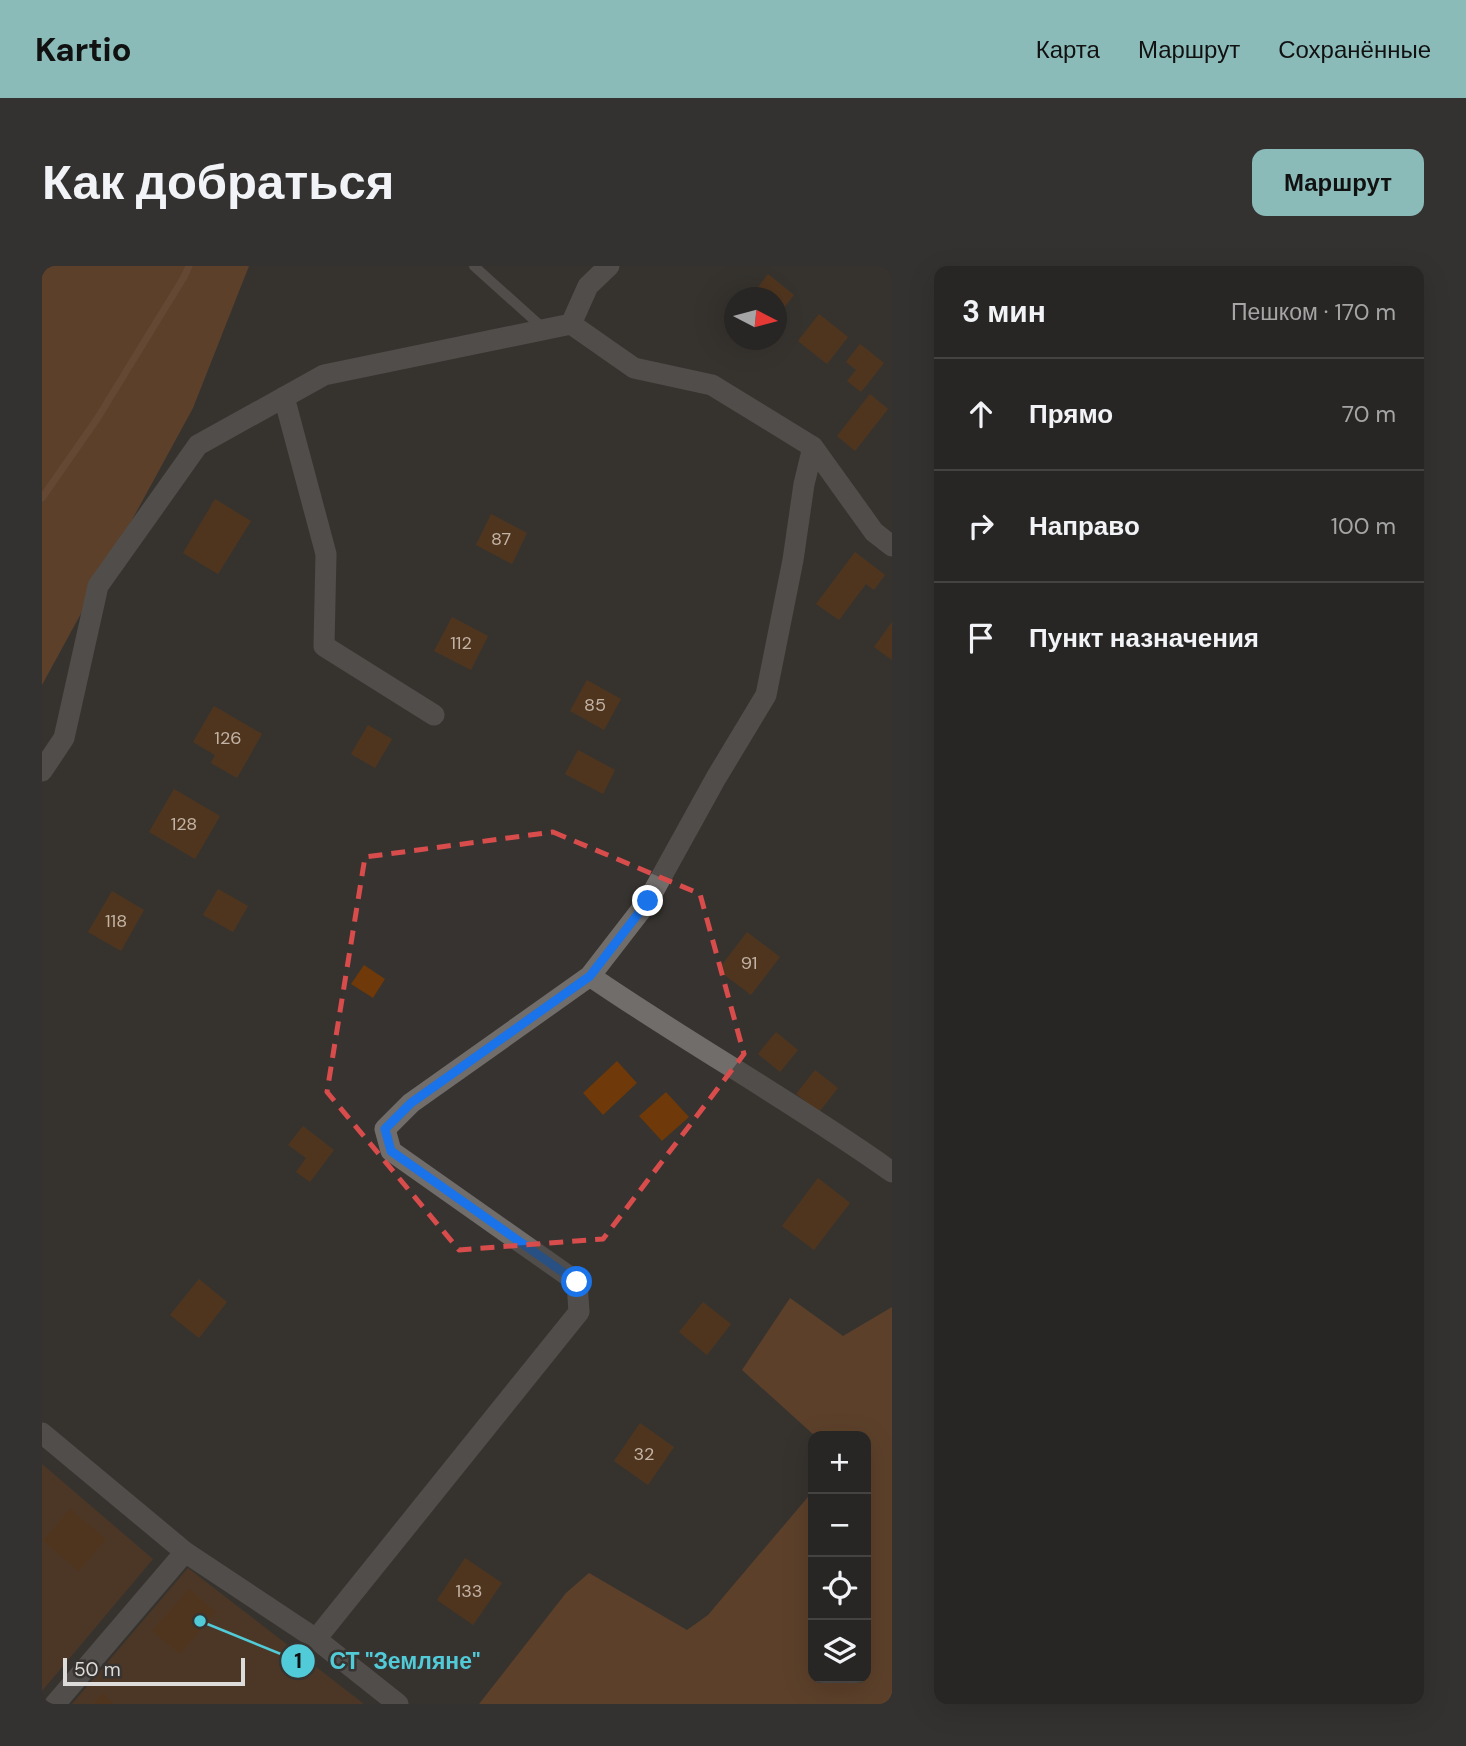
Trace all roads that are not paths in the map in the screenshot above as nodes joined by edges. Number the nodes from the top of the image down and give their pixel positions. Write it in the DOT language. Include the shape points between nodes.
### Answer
graph roads {
  1 [pos="474,266"];
  2 [pos="609,266"];
  3 [pos="572,324"];
  4 [pos="544,329"];
  5 [pos="284,397"];
  6 [pos="813,447"];
  7 [pos="892,546"];
  8 [pos="434,715"];
  9 [pos="42,771"];
  10 [pos="590,976"];
  11 [pos="892,1172"];
  12 [pos="42,1433"];
  13 [pos="185,1552"];
  14 [pos="316,1639"];
  15 [pos="55,1704"];
  16 [pos="398,1704"];
  1 -- 4 [label="lane"];
  2 -- 3 [label="street" via="588,286"];
  3 -- 4 [label="street"];
  3 -- 6 [label="street" via="634,368 712,385"];
  4 -- 5 [label="street" via="324,375"];
  5 -- 8 [label="street" via="326,554 324,646"];
  5 -- 9 [label="street" via="198,445 98,586 64,738"];
  6 -- 7 [label="street" via="874,532"];
  6 -- 10 [label="street" via="766,695 648,901"];
  10 -- 11 [label="street"];
  10 -- 14 [label="street" via="411,1103 385,1129 391,1151 577,1282 579,1312"];
  12 -- 13 [label="street"];
  13 -- 14 [label="street"];
  13 -- 15 [label="street"];
  14 -- 16 [label="street"];
}
